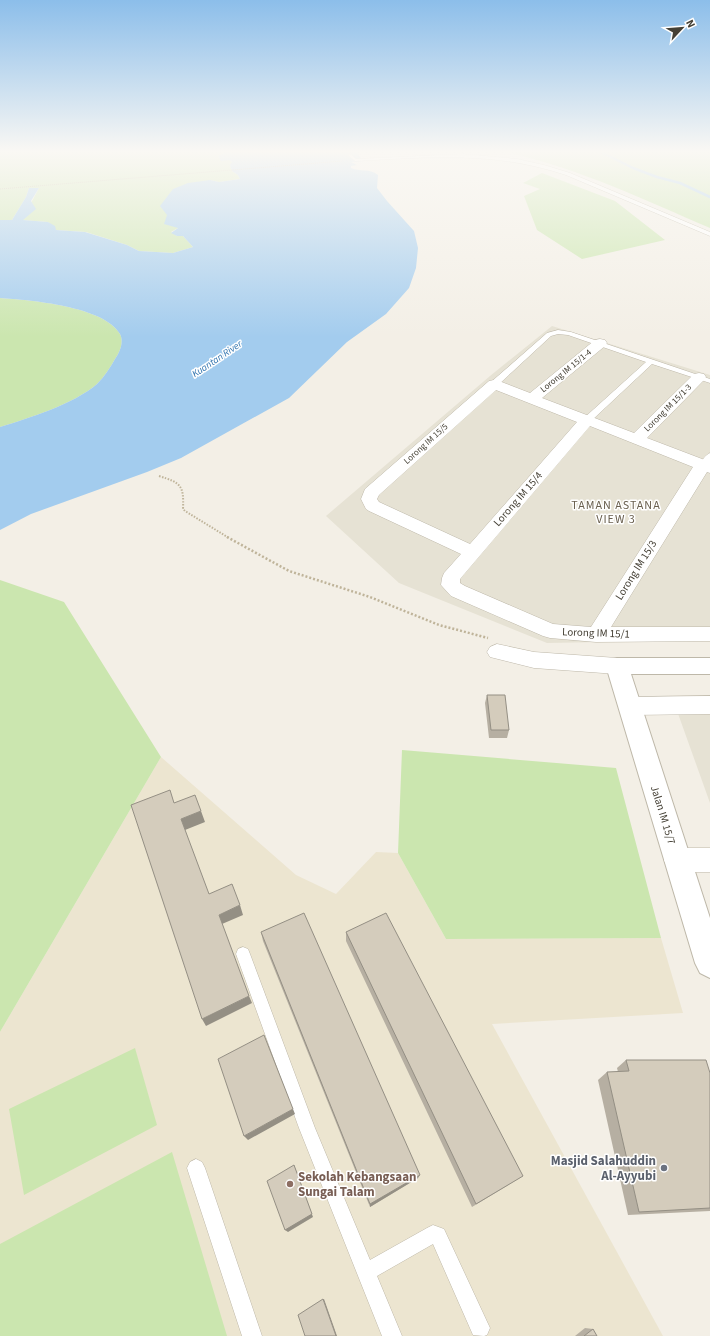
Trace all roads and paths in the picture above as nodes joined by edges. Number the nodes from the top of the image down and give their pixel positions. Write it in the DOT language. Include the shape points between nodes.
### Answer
graph roads {
  1 [pos="658,212"];
  2 [pos="710,234"];
  3 [pos="600,343"];
  4 [pos="651,361"];
  5 [pos="705,379"];
  6 [pos="494,384"];
  7 [pos="532,399"];
  8 [pos="587,420"];
  9 [pos="637,439"];
  10 [pos="708,463"];
  11 [pos="159,476"];
  12 [pos="473,552"];
  13 [pos="451,578"];
  14 [pos="710,634"];
  15 [pos="596,635"];
  16 [pos="496,652"];
  17 [pos="617,666"];
  18 [pos="710,666"];
  19 [pos="710,705"];
  20 [pos="630,706"];
  21 [pos="677,860"];
  22 [pos="710,860"];
  23 [pos="243,954"];
  24 [pos="710,963"];
  25 [pos="196,1168"];
  26 [pos="366,1272"];
  27 [pos="480,1328"];
  28 [pos="252,1336"];
  29 [pos="392,1336"];
  1 -- 2 [label="lane"];
  3 -- 4 [label="lane"];
  3 -- 6 [label="lane" via="569,333 549,334"];
  3 -- 7 [label="street, Lorong IM 15/1-4"];
  4 -- 5 [label="lane"];
  4 -- 8 [label="lane"];
  5 -- 9 [label="street, Lorong IM 15/1-3"];
  6 -- 7 [label="street"];
  6 -- 12 [label="street, Lorong IM 15/5" via="371,493 370,502 375,507"];
  7 -- 8 [label="street"];
  8 -- 9 [label="street"];
  8 -- 12 [label="street, Lorong IM 15/4"];
  9 -- 10 [label="street"];
  10 -- 15 [label="street, Lorong IM 15/3"];
  11 -- 16 [label="path" via="177,482 184,490 185,511 289,571 370,597 439,625 490,638 496,642"];
  12 -- 13 [label="street, Lorong IM 15/4"];
  13 -- 15 [label="street, Lorong IM 15/1" via="458,591 550,631"];
  14 -- 15 [label="street, Lorong IM 15/1"];
  16 -- 17 [label="street" via="534,660"];
  17 -- 18 [label="street"];
  17 -- 20 [label="street, Jalan IM 15/7"];
  19 -- 20 [label="street"];
  20 -- 21 [label="street, Jalan IM 15/7"];
  21 -- 22 [label="street"];
  21 -- 24 [label="street, Jalan IM 15/7"];
  23 -- 26 [label="lane" via="307,1128"];
  25 -- 28 [label="lane"];
  26 -- 27 [label="lane" via="433,1234 438,1235"];
  26 -- 29 [label="lane"];
}
